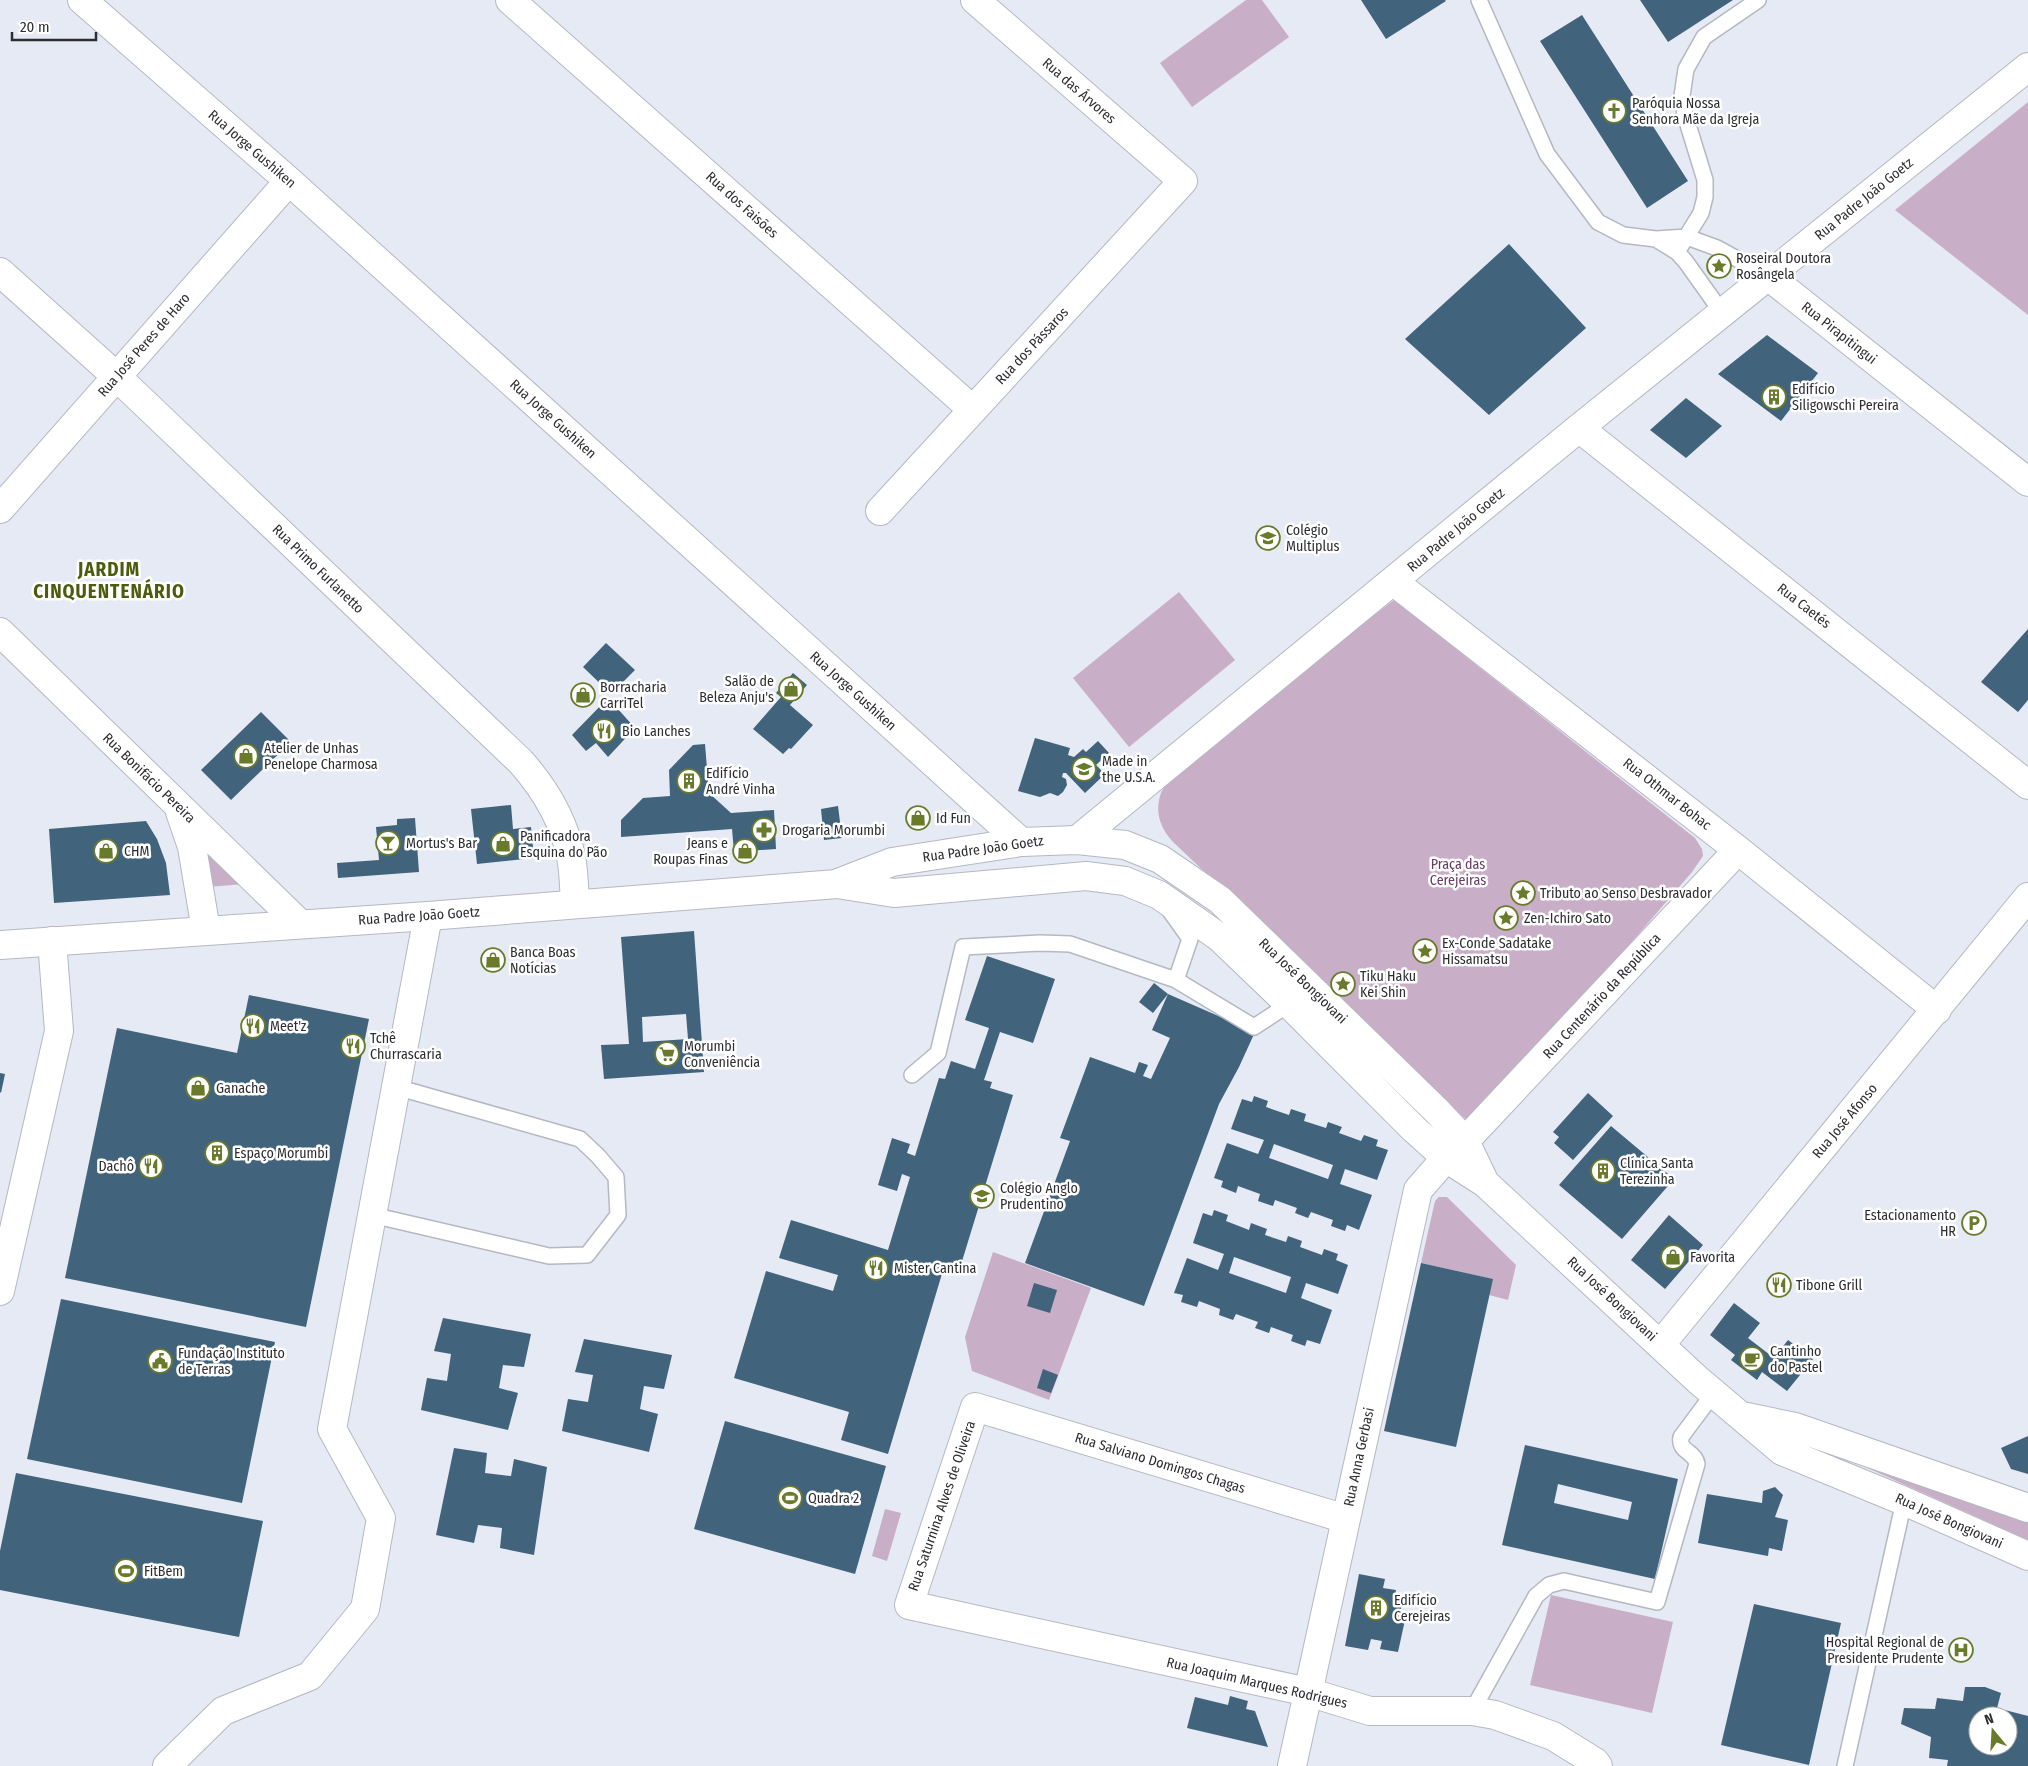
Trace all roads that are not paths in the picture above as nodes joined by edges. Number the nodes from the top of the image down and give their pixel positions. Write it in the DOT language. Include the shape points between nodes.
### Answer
graph roads {
  1 [pos="82,0"];
  2 [pos="510,0"];
  3 [pos="975,0"];
  4 [pos="1479,0"];
  5 [pos="1758,0"];
  6 [pos="2028,67"];
  7 [pos="288,181"];
  8 [pos="1184,182"];
  9 [pos="1687,237"];
  10 [pos="1656,238"];
  11 [pos="1677,252"];
  12 [pos="0,272"];
  13 [pos="1768,276"];
  14 [pos="1723,314"];
  15 [pos="116,376"];
  16 [pos="973,410"];
  17 [pos="1580,428"];
  18 [pos="2028,482"];
  19 [pos="0,509"];
  20 [pos="880,511"];
  21 [pos="1394,582"];
  22 [pos="0,632"];
  23 [pos="2028,785"];
  24 [pos="178,806"];
  25 [pos="1077,840"];
  26 [pos="1021,842"];
  27 [pos="1738,850"];
  28 [pos="837,884"];
  29 [pos="1159,895"];
  30 [pos="2028,897"];
  31 [pos="575,903"];
  32 [pos="428,916"];
  33 [pos="299,923"];
  34 [pos="206,930"];
  35 [pos="52,941"];
  36 [pos="0,945"];
  37 [pos="1176,980"];
  38 [pos="1289,1004"];
  39 [pos="1937,1010"];
  40 [pos="912,1075"];
  41 [pos="396,1087"];
  42 [pos="1455,1150"];
  43 [pos="372,1215"];
  44 [pos="0,1291"];
  45 [pos="1661,1344"];
  46 [pos="1713,1394"];
  47 [pos="975,1407"];
  48 [pos="1739,1416"];
  49 [pos="1904,1501"];
  50 [pos="2028,1508"];
  51 [pos="1346,1519"];
  52 [pos="2028,1556"];
  53 [pos="908,1605"];
  54 [pos="1308,1692"];
  55 [pos="1472,1711"];
  56 [pos="167,1766"];
  57 [pos="1292,1766"];
  58 [pos="1598,1766"];
  59 [pos="1845,1766"];
  1 -- 7 [label="street, Rua Jorge Gushiken"];
  2 -- 16 [label="street, Rua dos Faisões"];
  3 -- 8 [label="street, Rua das Árvores"];
  4 -- 10 [label="lane" via="1552,161 1598,222 1623,235"];
  5 -- 9 [label="lane" via="1704,37 1686,69 1682,96 1685,115 1705,180 1701,213"];
  6 -- 13 [label="street, Rua Padre João Goetz"];
  7 -- 15 [label="street, Rua José Peres de Haro"];
  7 -- 26 [label="street, Rua Jorge Gushiken"];
  8 -- 16 [label="street, Rua dos Pássaros"];
  9 -- 10 [label="lane"];
  9 -- 11 [label="lane"];
  9 -- 13 [label="lane" via="1717,248"];
  10 -- 11 [label="lane"];
  11 -- 14 [label="lane" via="1702,281"];
  12 -- 15 [label="street, Rua Primo Furlanetto"];
  13 -- 14 [label="street, Rua Padre João Goetz"];
  13 -- 18 [label="street, Rua Pirapitingui"];
  14 -- 17 [label="street, Rua Padre João Goetz"];
  15 -- 19 [label="street, Rua José Peres de Haro"];
  15 -- 31 [label="street, Rua Primo Furlanetto" via="521,762 540,784 561,826 571,856"];
  16 -- 20 [label="street, Rua dos Pássaros"];
  17 -- 21 [label="street, Rua Padre João Goetz"];
  17 -- 23 [label="street, Rua Caetés"];
  21 -- 25 [label="street, Rua Padre João Goetz"];
  21 -- 27 [label="street, Rua Othmar Bohac"];
  22 -- 24 [label="street, Rua Bonifácio Pereira"];
  24 -- 33 [label="street, Rua Bonifácio Pereira"];
  24 -- 34 [label="street" via="192,847"];
  25 -- 26 [label="street, Rua Padre João Goetz"];
  25 -- 42 [label="street, Rua José Bongiovani" via="1125,845 1160,859 1220,900 1430,1105"];
  26 -- 28 [label="street, Rua Padre João Goetz" via="892,862"];
  27 -- 39 [label="street, Rua Othmar Bohac"];
  27 -- 42 [label="street, Rua Centenário da República"];
  28 -- 29 [label="street, Rua Padre João Goetz" via="894,893 1086,876 1125,881"];
  28 -- 31 [label="street, Rua Padre João Goetz"];
  29 -- 37 [label="lane" via="1190,939"];
  29 -- 38 [label="street, Rua José Bongiovani" via="1219,937"];
  30 -- 39 [label="street, Rua José Afonso"];
  31 -- 32 [label="street, Rua Padre João Goetz"];
  32 -- 33 [label="street, Rua Padre João Goetz"];
  32 -- 41 [label="street"];
  33 -- 34 [label="street, Rua Padre João Goetz"];
  34 -- 35 [label="street, Rua Padre João Goetz"];
  35 -- 36 [label="street, Rua Padre João Goetz"];
  35 -- 44 [label="street" via="58,1030"];
  37 -- 38 [label="lane" via="1254,1027"];
  37 -- 40 [label="lane" via="1070,944 963,947 938,1053"];
  38 -- 42 [label="street, Rua José Bongiovani" via="1414,1129"];
  39 -- 45 [label="street, Rua José Afonso"];
  41 -- 43 [label="street"];
  41 -- 43 [label="lane" via="580,1139 616,1177 618,1215 587,1255 549,1256"];
  42 -- 45 [label="street, Rua José Bongiovani" via="1485,1183"];
  42 -- 51 [label="street, Rua Anna Gerbasi" via="1418,1190"];
  43 -- 56 [label="street" via="332,1429 381,1518 365,1609 310,1676 222,1710"];
  45 -- 46 [label="street, Rua José Bongiovani"];
  46 -- 48 [label="street, Rua José Bongiovani"];
  46 -- 55 [label="lane" via="1681,1437 1683,1449 1694,1456 1697,1464 1657,1602 1564,1581 1549,1585 1536,1596"];
  47 -- 51 [label="street, Rua Salviano Domingos Chagas"];
  47 -- 53 [label="street, Rua Saturnina Alves de Oliveira"];
  48 -- 49 [label="street, Rua José Bongiovani" via="1782,1451"];
  48 -- 50 [label="street, Rua José Bongiovani" via="1795,1427"];
  49 -- 52 [label="street, Rua José Bongiovani"];
  49 -- 59 [label="lane"];
  51 -- 54 [label="street, Rua Anna Gerbasi"];
  53 -- 54 [label="street, Rua Joaquim Marques Rodrigues"];
  54 -- 55 [label="street, Rua Joaquim Marques Rodrigues" via="1370,1711"];
  54 -- 57 [label="street, Rua Anna Gerbasi"];
  55 -- 58 [label="street, Rua Joaquim Marques Rodrigues" via="1495,1714 1553,1736"];
}
